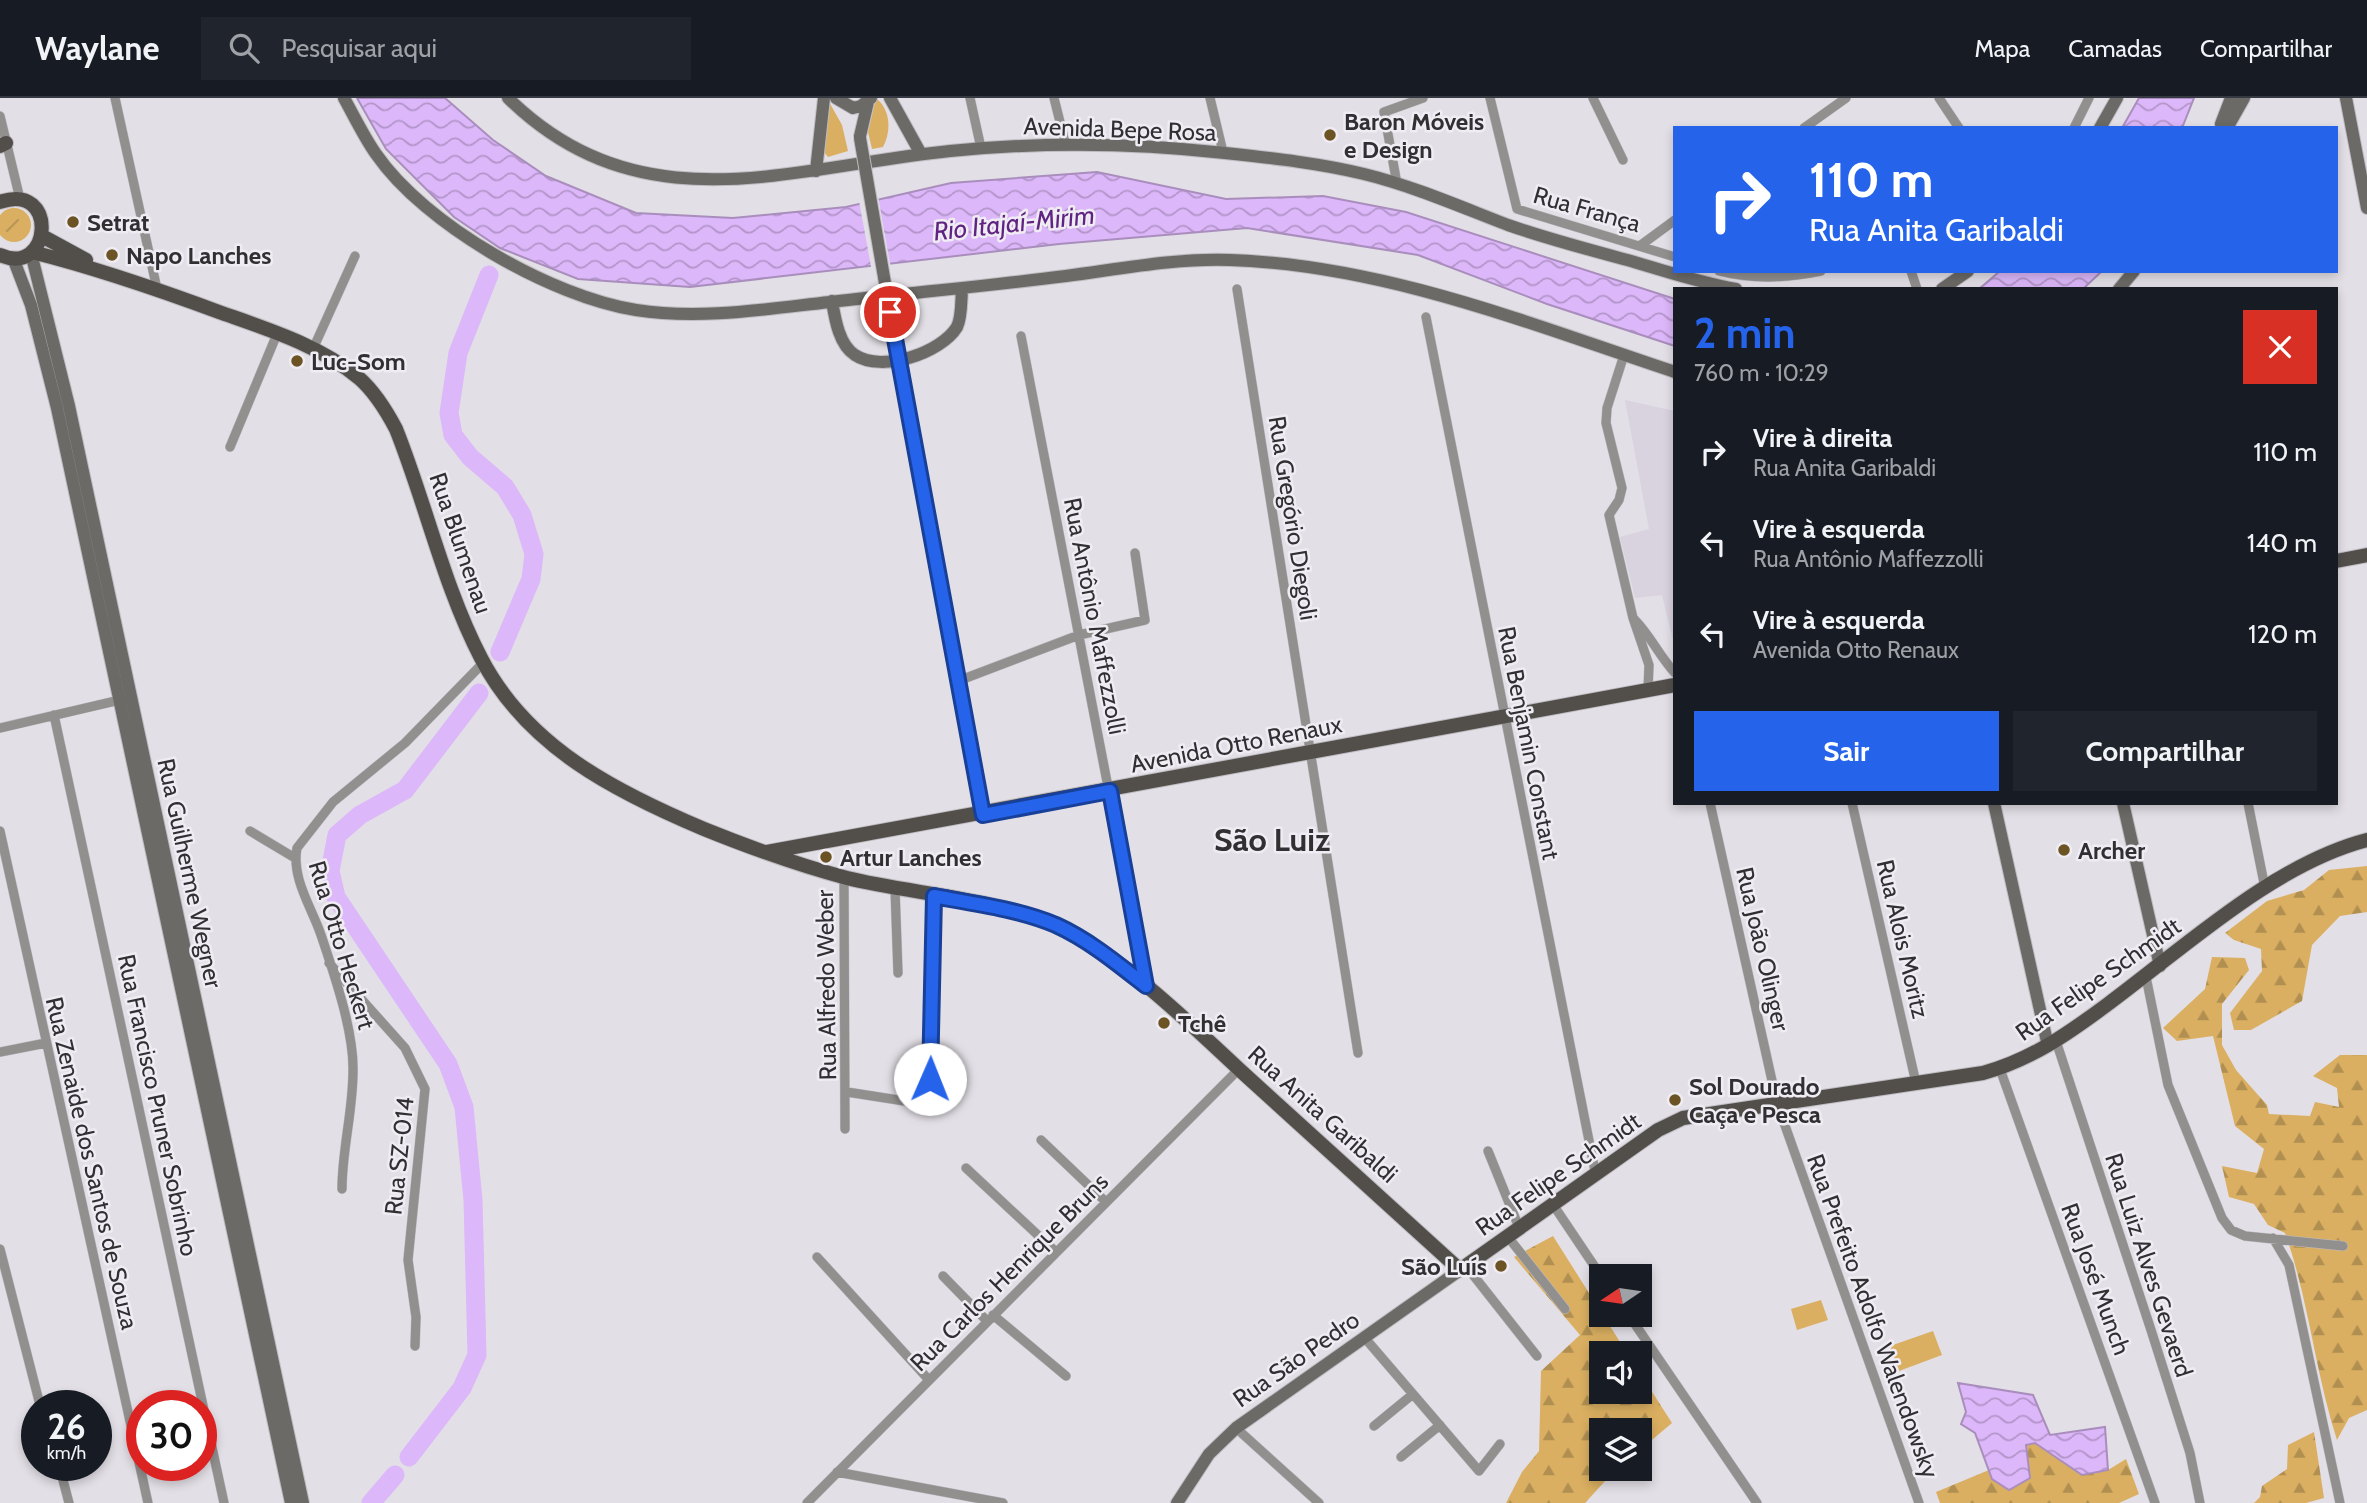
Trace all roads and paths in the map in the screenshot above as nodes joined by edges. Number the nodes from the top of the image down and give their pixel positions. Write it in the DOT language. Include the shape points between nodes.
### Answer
graph roads {
  1 [pos="116,98"];
  2 [pos="344,98"];
  3 [pos="509,98"];
  4 [pos="824,98"];
  5 [pos="890,98"];
  6 [pos="970,98"];
  7 [pos="1054,98"];
  8 [pos="1210,98"];
  9 [pos="1423,98"];
  10 [pos="1490,98"];
  11 [pos="1593,98"];
  12 [pos="1846,98"];
  13 [pos="1939,98"];
  14 [pos="2089,98"];
  15 [pos="2117,98"];
  16 [pos="2231,98"];
  17 [pos="2244,98"];
  18 [pos="2346,98"];
  19 [pos="869,100"];
  20 [pos="841,102"];
  21 [pos="0,117"];
  22 [pos="1811,126"];
  23 [pos="1958,126"];
  24 [pos="2075,126"];
  25 [pos="2101,126"];
  26 [pos="2221,126"];
  27 [pos="2228,126"];
  28 [pos="860,137"];
  29 [pos="3,145"];
  30 [pos="1066,146"];
  31 [pos="981,148"];
  32 [pos="1223,152"];
  33 [pos="921,154"];
  34 [pos="1623,160"];
  35 [pos="816,172"];
  36 [pos="1397,184"];
  37 [pos="7,197"];
  38 [pos="2367,208"];
  39 [pos="1673,221"];
  40 [pos="42,236"];
  41 [pos="1641,245"];
  42 [pos="31,252"];
  43 [pos="6,256"];
  44 [pos="355,256"];
  45 [pos="1673,256"];
  46 [pos="106,271"];
  47 [pos="1673,271"];
  48 [pos="1679,273"];
  49 [pos="1728,273"];
  50 [pos="1802,273"];
  51 [pos="1965,273"];
  52 [pos="2132,273"];
  53 [pos="1784,275"];
  54 [pos="1729,287"];
  55 [pos="1945,287"];
  56 [pos="2121,287"];
  57 [pos="157,289"];
  58 [pos="962,289"];
  59 [pos="1237,289"];
  60 [pos="832,302"];
  61 [pos="1426,317"];
  62 [pos="277,334"];
  63 [pos="1021,336"];
  64 [pos="313,349"];
  65 [pos="50,353"];
  66 [pos="1624,355"];
  67 [pos="899,359"];
  68 [pos="1673,371"];
  69 [pos="230,447"];
  70 [pos="1135,553"];
  71 [pos="2367,555"];
  72 [pos="2338,561"];
  73 [pos="1633,618"];
  74 [pos="1079,635"];
  75 [pos="483,663"];
  76 [pos="1673,671"];
  77 [pos="958,681"];
  78 [pos="1673,685"];
  79 [pos="1648,690"];
  80 [pos="126,699"];
  81 [pos="54,715"];
  82 [pos="1505,717"];
  83 [pos="0,728"];
  84 [pos="1311,753"];
  85 [pos="1110,791"];
  86 [pos="1710,805"];
  87 [pos="1852,805"];
  88 [pos="1994,805"];
  89 [pos="2123,805"];
  90 [pos="2248,805"];
  91 [pos="983,815"];
  92 [pos="0,831"];
  93 [pos="250,831"];
  94 [pos="2367,840"];
  95 [pos="814,844"];
  96 [pos="765,853"];
  97 [pos="295,858"];
  98 [pos="818,870"];
  99 [pos="844,877"];
  100 [pos="2265,888"];
  101 [pos="895,889"];
  102 [pos="934,896"];
  103 [pos="328,962"];
  104 [pos="2160,966"];
  105 [pos="898,974"];
  106 [pos="2146,976"];
  107 [pos="1146,986"];
  108 [pos="46,1043"];
  109 [pos="2052,1044"];
  110 [pos="0,1052"];
  111 [pos="1358,1053"];
  112 [pos="1239,1069"];
  113 [pos="2000,1069"];
  114 [pos="1916,1083"];
  115 [pos="847,1092"];
  116 [pos="1777,1103"];
  117 [pos="845,1129"];
  118 [pos="1041,1140"];
  119 [pos="1488,1152"];
  120 [pos="966,1168"];
  121 [pos="1596,1176"];
  122 [pos="342,1189"];
  123 [pos="1107,1202"];
  124 [pos="1554,1206"];
  125 [pos="1514,1233"];
  126 [pos="2273,1238"];
  127 [pos="2343,1246"];
  128 [pos="0,1249"];
  129 [pos="1056,1252"];
  130 [pos="817,1257"];
  131 [pos="1593,1264"];
  132 [pos="1463,1268"];
  133 [pos="943,1276"];
  134 [pos="1565,1309"];
  135 [pos="990,1318"];
  136 [pos="1637,1327"];
  137 [pos="1364,1337"];
  138 [pos="415,1346"];
  139 [pos="1537,1356"];
  140 [pos="1066,1376"];
  141 [pos="929,1380"];
  142 [pos="273,1388"];
  143 [pos="36,1390"];
  144 [pos="1413,1394"];
  145 [pos="1440,1425"];
  146 [pos="1374,1426"];
  147 [pos="1236,1428"];
  148 [pos="1500,1444"];
  149 [pos="1401,1457"];
  150 [pos="836,1472"];
  151 [pos="63,1481"];
  152 [pos="69,1503"];
  153 [pos="148,1503"];
  154 [pos="224,1503"];
  155 [pos="290,1503"];
  156 [pos="303,1503"];
  157 [pos="807,1503"];
  158 [pos="1003,1503"];
  159 [pos="1177,1503"];
  160 [pos="1319,1503"];
  161 [pos="1757,1503"];
  162 [pos="1919,1503"];
  163 [pos="2155,1503"];
  164 [pos="2200,1503"];
  165 [pos="2340,1503"];
  1 -- 57 [label="street"];
  2 -- 60 [label="main road" via="377,156 420,202 482,248 538,276 604,302 690,315"];
  3 -- 35 [label="main road, Avenida Bepe Rosa" via="554,138 607,163 639,171 742,180"];
  4 -- 35 [label="main road"];
  5 -- 33 [label="main road"];
  6 -- 31 [label="street"];
  7 -- 30 [label="street"];
  8 -- 32 [label="street"];
  9 -- 36 [label="street" via="1384,112"];
  10 -- 41 [label="street, Rua França" via="1517,209"];
  11 -- 34 [label="street"];
  12 -- 22 [label="street"];
  13 -- 23 [label="street"];
  14 -- 24 [label="street"];
  15 -- 25 [label="main road"];
  16 -- 26 [label="main road"];
  17 -- 27 [label="main road"];
  18 -- 38 [label="main road"];
  19 -- 20 [label="main road" via="861,106"];
  19 -- 28 [label="main road"];
  20 -- 28 [label="main road"];
  21 -- 29 [label="street"];
  28 -- 67 [label="main road, bridge"];
  29 -- 37 [label="street"];
  30 -- 31 [label="main road, Avenida Bepe Rosa"];
  30 -- 32 [label="main road, Avenida Bepe Rosa"];
  31 -- 33 [label="main road, Avenida Bepe Rosa"];
  32 -- 36 [label="main road, Avenida Bepe Rosa" via="1337,168"];
  33 -- 35 [label="main road, Avenida Bepe Rosa"];
  36 -- 47 [label="main road, Avenida Bepe Rosa" via="1539,234"];
  37 -- 40 [label="main road" via="36,209"];
  39 -- 41 [label="street"];
  40 -- 42 [label="main road"];
  40 -- 46 [label="main road, Rua Blumenau"];
  41 -- 45 [label="street, Rua França"];
  42 -- 43 [label="main road"];
  42 -- 46 [label="main road, Rua Blumenau"];
  42 -- 65 [label="main road, Rua Guilherme Wegner"];
  43 -- 65 [label="main road, Rua Guilherme Wegner"];
  44 -- 64 [label="street"];
  46 -- 57 [label="main road, Rua Blumenau"];
  48 -- 54 [label="main road, Avenida Bepe Rosa"];
  49 -- 53 [label="street"];
  50 -- 53 [label="street"];
  51 -- 55 [label="main road"];
  52 -- 56 [label="main road"];
  57 -- 62 [label="main road, Rua Blumenau"];
  58 -- 60 [label="main road"];
  58 -- 66 [label="main road" via="1182,261 1265,262 1343,271 1405,285"];
  58 -- 67 [label="main road" via="958,325 943,344"];
  59 -- 84 [label="street, Rua Gregório Diegoli"];
  60 -- 67 [label="main road" via="841,334 855,355 870,361"];
  61 -- 82 [label="street, Rua Benjamin Constant"];
  62 -- 64 [label="main road, Rua Blumenau"];
  62 -- 69 [label="street"];
  63 -- 74 [label="street, Rua Antônio Maffezzolli"];
  64 -- 75 [label="main road, Rua Blumenau" via="361,380 386,410"];
  65 -- 80 [label="main road, Rua Guilherme Wegner"];
  66 -- 68 [label="main road"];
  66 -- 73 [label="street" via="1606,408 1622,488 1609,515"];
  67 -- 77 [label="main road"];
  70 -- 74 [label="street" via="1145,620"];
  71 -- 72 [label="main road"];
  73 -- 76 [label="street"];
  73 -- 79 [label="street" via="1649,665"];
  74 -- 77 [label="street"];
  74 -- 85 [label="street, Rua Antônio Maffezzolli"];
  75 -- 96 [label="main road, Rua Blumenau" via="539,732 585,771 642,801"];
  75 -- 97 [label="street, Rua Otto Heckert" via="405,744 320,815"];
  77 -- 91 [label="main road"];
  78 -- 79 [label="main road, Avenida Otto Renaux"];
  79 -- 82 [label="main road, Avenida Otto Renaux"];
  80 -- 81 [label="street"];
  80 -- 142 [label="main road, Rua Guilherme Wegner"];
  81 -- 83 [label="street"];
  81 -- 154 [label="street, Rua Francisco Pruner Sobrinho"];
  82 -- 84 [label="main road, Avenida Otto Renaux"];
  82 -- 121 [label="street, Rua Benjamin Constant"];
  84 -- 85 [label="main road, Avenida Otto Renaux"];
  84 -- 111 [label="street, Rua Gregório Diegoli"];
  85 -- 91 [label="main road, Avenida Otto Renaux"];
  85 -- 107 [label="street, Rua Antônio Maffezzolli"];
  86 -- 116 [label="street, Rua João Olinger"];
  87 -- 114 [label="street, Rua Alois Moritz"];
  88 -- 109 [label="main road"];
  89 -- 104 [label="main road"];
  90 -- 100 [label="street"];
  91 -- 95 [label="main road, Avenida Otto Renaux"];
  92 -- 108 [label="street, Rua Zenaide dos Santos de Souza"];
  93 -- 97 [label="street"];
  94 -- 100 [label="main road, Rua Felipe Schmidt" via="2316,857"];
  95 -- 96 [label="main road, Avenida Otto Renaux"];
  95 -- 98 [label="main road" via="809,858"];
  96 -- 98 [label="main road, Rua Anita Garibaldi"];
  97 -- 103 [label="street, Rua Otto Heckert"];
  98 -- 99 [label="main road, Rua Anita Garibaldi"];
  99 -- 101 [label="main road, Rua Anita Garibaldi"];
  99 -- 115 [label="street, Rua Alfredo Weber"];
  100 -- 104 [label="main road, Rua Felipe Schmidt"];
  101 -- 102 [label="main road, Rua Anita Garibaldi"];
  101 -- 105 [label="street"];
  102 -- 107 [label="main road, Rua Anita Garibaldi" via="1013,911 1059,926"];
  102 -- 115 [label="street, Rua Alfredo Weber" via="930,1105"];
  103 -- 122 [label="street, Rua Otto Heckert" via="353,1057"];
  103 -- 138 [label="street, Rua SZ-014" via="399,1040 425,1089 408,1260"];
  104 -- 106 [label="main road, Rua Felipe Schmidt"];
  106 -- 109 [label="main road, Rua Felipe Schmidt"];
  106 -- 126 [label="street" via="2168,1085 2221,1218 2231,1230 2245,1236"];
  107 -- 112 [label="main road, Rua Anita Garibaldi"];
  108 -- 110 [label="street"];
  108 -- 153 [label="street, Rua Zenaide dos Santos de Souza"];
  109 -- 113 [label="main road, Rua Felipe Schmidt"];
  109 -- 164 [label="street, Rua Luiz Alves Gevaerd" via="2151,1329 2190,1453"];
  112 -- 123 [label="street, Rua Carlos Henrique Bruns"];
  112 -- 132 [label="main road, Rua Anita Garibaldi"];
  113 -- 114 [label="main road, Rua Felipe Schmidt"];
  113 -- 163 [label="street, Rua José Munch"];
  114 -- 116 [label="main road, Rua Felipe Schmidt"];
  115 -- 117 [label="street, Rua Alfredo Weber"];
  116 -- 121 [label="main road, Rua Felipe Schmidt" via="1683,1118 1658,1130"];
  116 -- 162 [label="street, Rua Prefeito Adolfo Walendowsky"];
  118 -- 123 [label="street"];
  119 -- 125 [label="street"];
  120 -- 129 [label="street"];
  121 -- 124 [label="main road, Rua Felipe Schmidt"];
  123 -- 129 [label="street, Rua Carlos Henrique Bruns"];
  124 -- 125 [label="main road, Rua Felipe Schmidt"];
  124 -- 131 [label="street"];
  125 -- 132 [label="main road, Rua Felipe Schmidt"];
  125 -- 134 [label="street"];
  126 -- 127 [label="street"];
  126 -- 165 [label="street" via="2289,1265"];
  128 -- 143 [label="street"];
  129 -- 135 [label="street, Rua Carlos Henrique Bruns"];
  130 -- 141 [label="street"];
  132 -- 137 [label="main road, Rua São Pedro"];
  132 -- 139 [label="street"];
  133 -- 135 [label="street"];
  135 -- 140 [label="street"];
  135 -- 141 [label="street, Rua Carlos Henrique Bruns"];
  136 -- 161 [label="street"];
  137 -- 144 [label="street"];
  137 -- 147 [label="main road, Rua São Pedro"];
  141 -- 150 [label="street, Rua Carlos Henrique Bruns"];
  142 -- 155 [label="main road, Rua Guilherme Wegner"];
  142 -- 156 [label="main road, Rua Guilherme Wegner"];
  144 -- 145 [label="street"];
  144 -- 146 [label="street"];
  145 -- 148 [label="street" via="1479,1471"];
  145 -- 149 [label="street"];
  147 -- 159 [label="main road, Rua São Pedro" via="1209,1454"];
  147 -- 160 [label="street"];
  150 -- 157 [label="street, Rua Carlos Henrique Bruns"];
  150 -- 158 [label="street"];
  151 -- 152 [label="street"];
}
